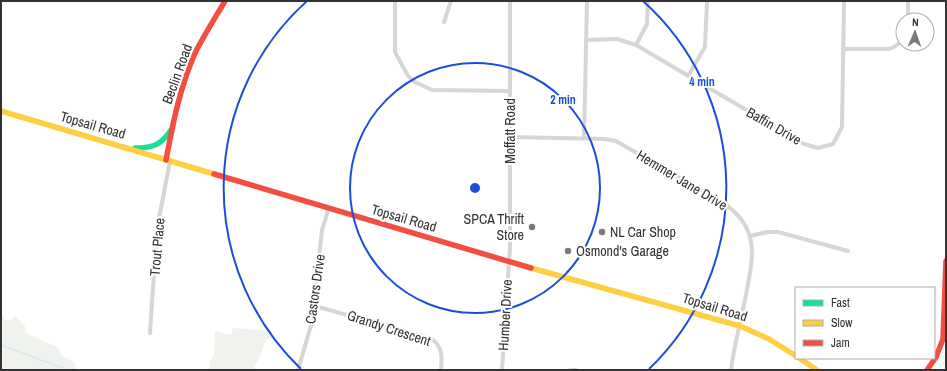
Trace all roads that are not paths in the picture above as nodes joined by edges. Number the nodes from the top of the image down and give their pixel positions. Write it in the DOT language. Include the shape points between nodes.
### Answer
graph roads {
  1 [pos="225,1"];
  2 [pos="395,1"];
  3 [pos="451,1"];
  4 [pos="510,1"];
  5 [pos="587,1"];
  6 [pos="648,1"];
  7 [pos="707,1"];
  8 [pos="844,1"];
  9 [pos="908,1"];
  10 [pos="908,12"];
  11 [pos="444,22"];
  12 [pos="586,40"];
  13 [pos="636,45"];
  14 [pos="895,46"];
  15 [pos="843,49"];
  16 [pos="688,76"];
  17 [pos="510,91"];
  18 [pos="1,111"];
  19 [pos="171,130"];
  20 [pos="510,137"];
  21 [pos="584,138"];
  22 [pos="130,148"];
  23 [pos="168,161"];
  24 [pos="329,208"];
  25 [pos="750,236"];
  26 [pos="848,251"];
  27 [pos="508,261"];
  28 [pos="946,261"];
  29 [pos="315,306"];
  30 [pos="944,320"];
  31 [pos="740,326"];
  32 [pos="150,334"];
  33 [pos="795,355"];
  34 [pos="935,356"];
  35 [pos="800,359"];
  36 [pos="934,359"];
  37 [pos="298,370"];
  38 [pos="441,370"];
  39 [pos="502,370"];
  40 [pos="570,370"];
  41 [pos="576,370"];
  42 [pos="731,370"];
  43 [pos="817,370"];
  44 [pos="927,370"];
  1 -- 19 [label="main road, Beclin Road" via="193,58"];
  2 -- 17 [label="street" via="395,52 408,76 415,82 432,90"];
  3 -- 11 [label="street"];
  4 -- 17 [label="street, Moffatt Road"];
  5 -- 12 [label="street"];
  6 -- 13 [label="street" via="647,24"];
  7 -- 16 [label="street" via="705,47"];
  8 -- 15 [label="street, Baffin Drive"];
  9 -- 10 [label="street"];
  12 -- 13 [label="street, Baffin Drive" via="617,40"];
  12 -- 21 [label="street"];
  13 -- 16 [label="street, Baffin Drive"];
  14 -- 15 [label="street"];
  15 -- 16 [label="street, Baffin Drive" via="842,127 833,144 818,148 804,144"];
  17 -- 20 [label="street, Moffatt Road"];
  18 -- 22 [label="main road, Topsail Road"];
  19 -- 22 [label="main road" via="164,142 156,148"];
  19 -- 23 [label="main road, Beclin Road"];
  20 -- 21 [label="street, Hemmer Jane Drive"];
  20 -- 27 [label="street, Moffatt Road"];
  21 -- 25 [label="street, Hemmer Jane Drive" via="616,141 723,203 741,218"];
  22 -- 23 [label="main road, Topsail Road"];
  23 -- 24 [label="main road, Topsail Road"];
  23 -- 32 [label="street, Trout Place" via="157,229"];
  24 -- 27 [label="main road, Topsail Road"];
  24 -- 29 [label="street, Castors Drive" via="322,230"];
  25 -- 26 [label="street" via="778,232"];
  25 -- 31 [label="street, Hemmer Jane Drive" via="753,260"];
  27 -- 31 [label="main road, Topsail Road"];
  27 -- 39 [label="street, Humber Drive"];
  28 -- 30 [label="main road"];
  29 -- 37 [label="street, Castors Drive"];
  29 -- 38 [label="street, Grandy Crescent" via="432,339 441,351"];
  30 -- 34 [label="main road" via="943,339"];
  31 -- 33 [label="main road, Topsail Road" via="769,339"];
  31 -- 42 [label="street, Hemmer Jane Drive"];
  35 -- 43 [label="main road"];
  36 -- 44 [label="main road"];
  40 -- 41 [label="street"];
}
